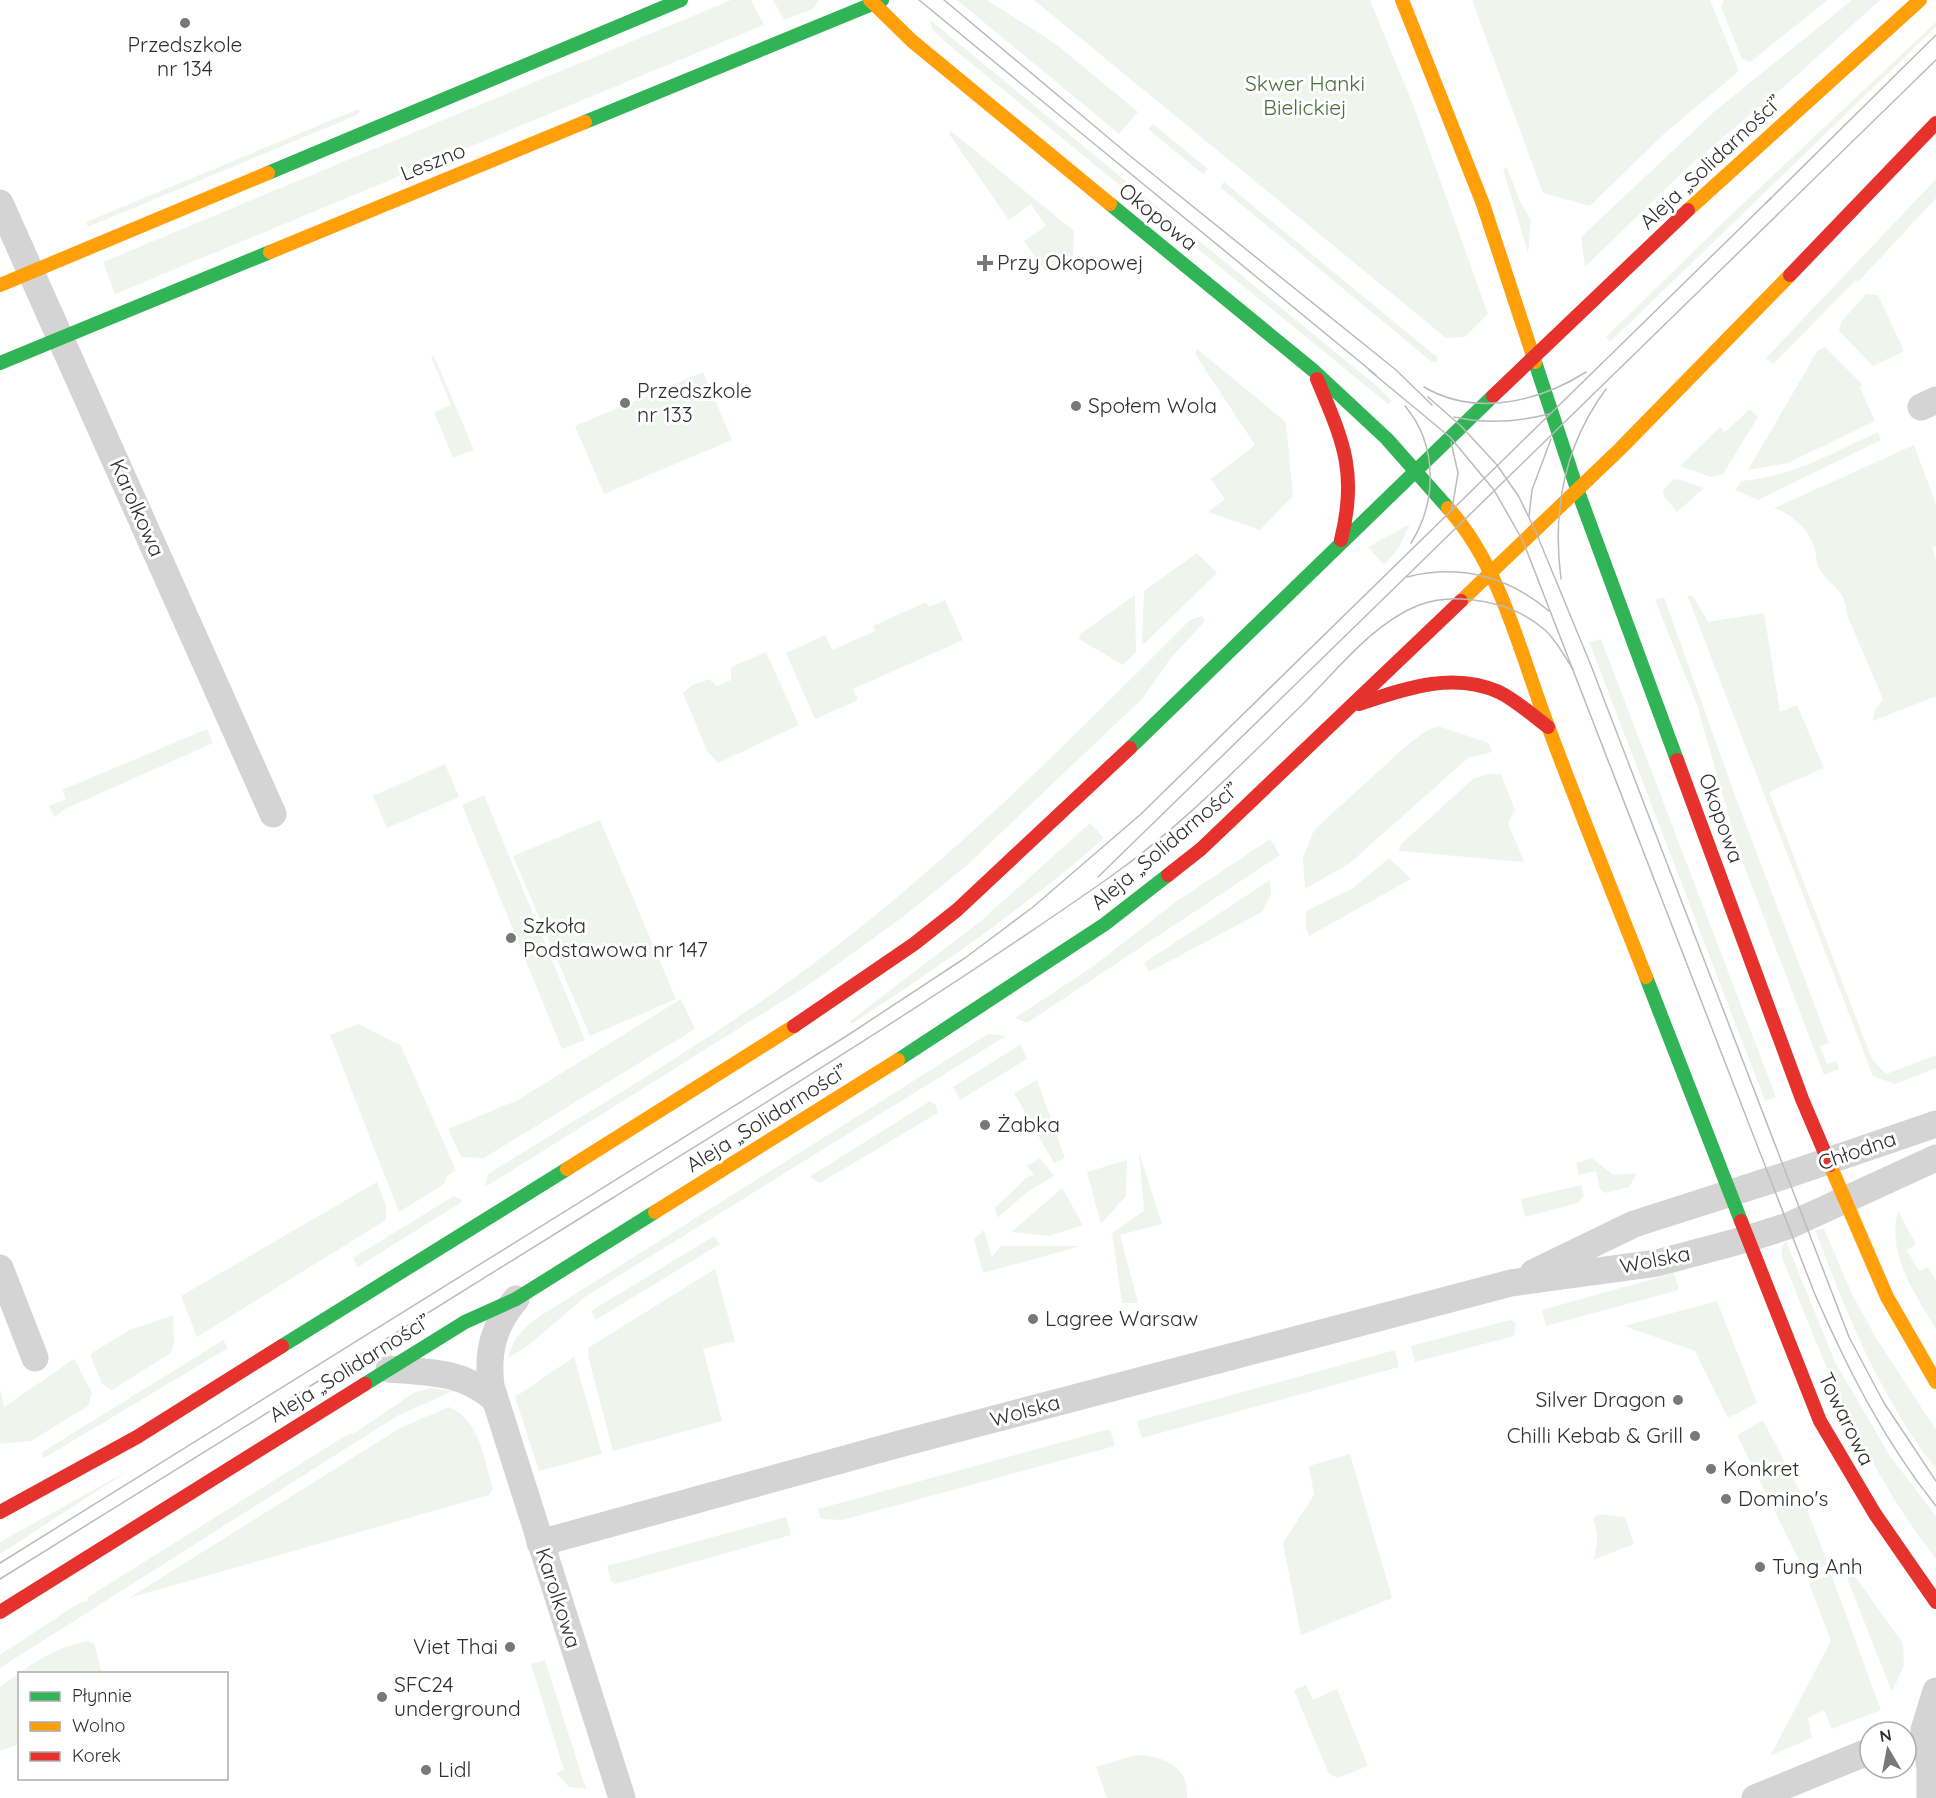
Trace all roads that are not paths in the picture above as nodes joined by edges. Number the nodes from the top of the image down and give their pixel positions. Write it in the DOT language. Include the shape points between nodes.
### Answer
graph roads {
  1 [pos="681,0"];
  2 [pos="1402,0"];
  3 [pos="1920,0"];
  4 [pos="875,1"];
  5 [pos="1936,123"];
  6 [pos="0,203"];
  7 [pos="31,272"];
  8 [pos="0,285"];
  9 [pos="60,337"];
  10 [pos="1533,358"];
  11 [pos="0,363"];
  12 [pos="1314,371"];
  13 [pos="1416,470"];
  14 [pos="1577,489"];
  15 [pos="1341,540"];
  16 [pos="1491,572"];
  17 [pos="1350,707"];
  18 [pos="1548,727"];
  19 [pos="273,814"];
  20 [pos="1936,1124"];
  21 [pos="1936,1158"];
  22 [pos="1828,1161"];
  23 [pos="1778,1178"];
  24 [pos="1730,1193"];
  25 [pos="1844,1199"];
  26 [pos="1795,1222"];
  27 [pos="1747,1239"];
  28 [pos="0,1268"];
  29 [pos="1511,1283"];
  30 [pos="516,1299"];
  31 [pos="35,1358"];
  32 [pos="389,1369"];
  33 [pos="1936,1382"];
  34 [pos="493,1398"];
  35 [pos="0,1512"];
  36 [pos="540,1543"];
  37 [pos="1936,1602"];
  38 [pos="0,1612"];
  39 [pos="1936,1690"];
  40 [pos="1922,1732"];
  41 [pos="1858,1756"];
  42 [pos="622,1798"];
  43 [pos="1755,1798"];
  44 [pos="1930,1798"];
  1 -- 7 [label="main road"];
  2 -- 10 [label="main road" via="1475,183"];
  3 -- 10 [label="main road, Aleja „Solidarności”" via="1684,214"];
  4 -- 9 [label="main road, Leszno"];
  4 -- 12 [label="main road, Okopowa" via="912,41"];
  5 -- 14 [label="main road" via="1725,343"];
  6 -- 7 [label="street, Karolkowa"];
  7 -- 8 [label="main road"];
  7 -- 9 [label="street, Karolkowa"];
  9 -- 11 [label="main road, Leszno"];
  9 -- 19 [label="street, Karolkowa"];
  10 -- 13 [label="main road, Aleja „Solidarności”"];
  10 -- 14 [label="main road, Okopowa"];
  12 -- 13 [label="main road, Okopowa"];
  12 -- 15 [label="main road" via="1350,465 1350,512"];
  13 -- 15 [label="main road"];
  13 -- 16 [label="main road, Okopowa" via="1461,522"];
  14 -- 16 [label="main road, Aleja „Solidarności”"];
  14 -- 22 [label="main road, Okopowa"];
  15 -- 35 [label="main road" via="1116,760 957,909 905,950 777,1038 137,1437"];
  16 -- 17 [label="main road, Aleja „Solidarności”"];
  16 -- 18 [label="main road"];
  17 -- 18 [label="main road" via="1414,686 1438,681 1464,682 1498,692"];
  17 -- 30 [label="main road, Aleja „Solidarności”" via="1201,849 1105,924 959,1023"];
  18 -- 24 [label="main road"];
  20 -- 22 [label="street, Chłodna"];
  21 -- 25 [label="street, Chłodna"];
  22 -- 23 [label="street, Chłodna"];
  22 -- 25 [label="main road"];
  23 -- 24 [label="street, Wolska"];
  24 -- 27 [label="main road"];
  24 -- 29 [label="street, Wolska" via="1634,1224"];
  25 -- 26 [label="street, Chłodna"];
  25 -- 33 [label="main road" via="1887,1297"];
  26 -- 27 [label="street, Wolska"];
  27 -- 29 [label="street, Wolska" via="1657,1263"];
  27 -- 37 [label="main road, Towarowa" via="1825,1431 1885,1532"];
  28 -- 31 [label="street"];
  29 -- 36 [label="street, Wolska"];
  30 -- 32 [label="main road, Aleja „Solidarności”" via="465,1322"];
  30 -- 34 [label="street, Karolkowa" via="501,1319 491,1345 489,1373"];
  32 -- 34 [label="street" via="450,1374 473,1383"];
  32 -- 38 [label="main road, Aleja „Solidarności”"];
  34 -- 36 [label="street, Karolkowa"];
  36 -- 42 [label="street, Karolkowa"];
  39 -- 40 [label="street"];
  40 -- 44 [label="street" via="1930,1768"];
  41 -- 43 [label="street"];
}
